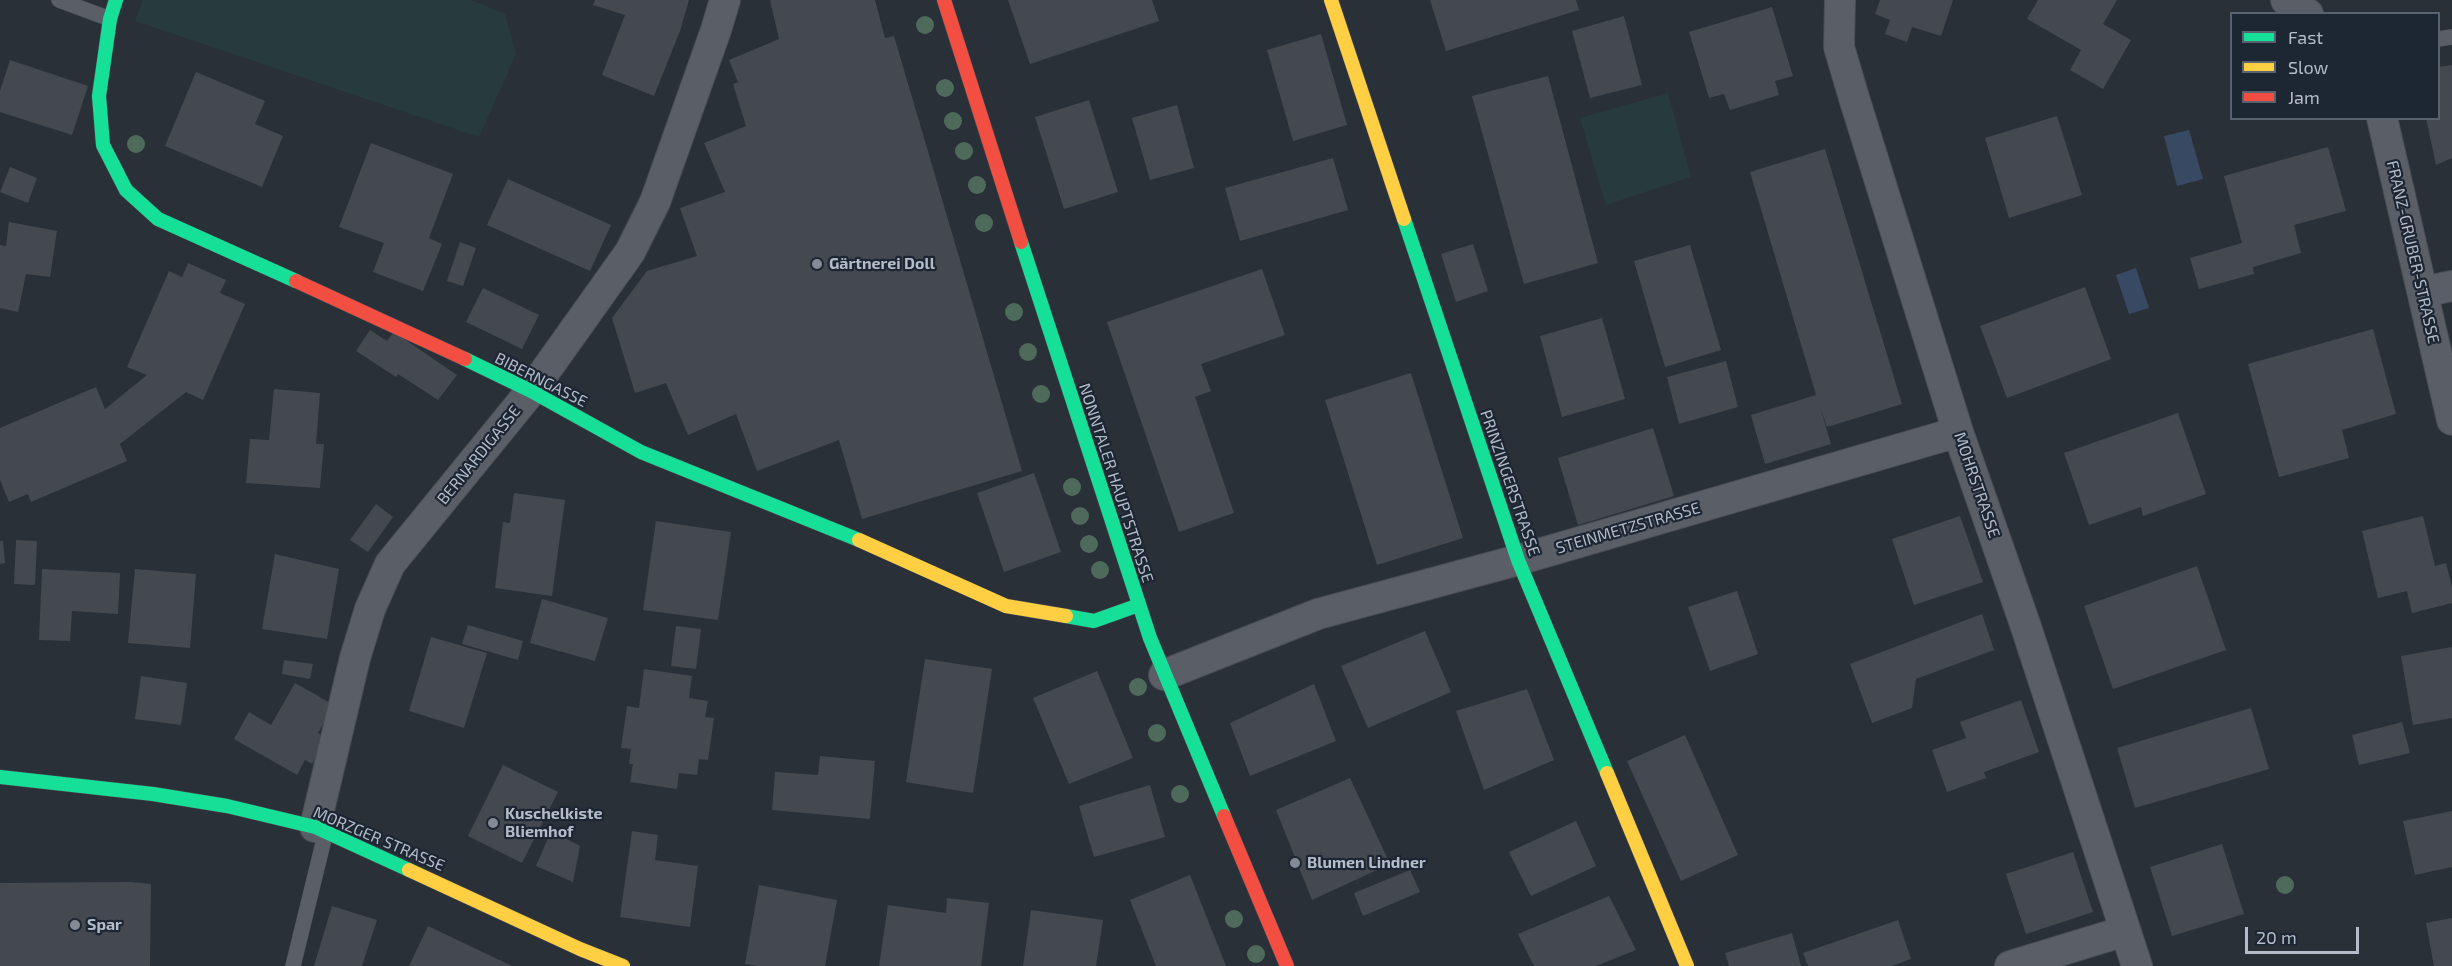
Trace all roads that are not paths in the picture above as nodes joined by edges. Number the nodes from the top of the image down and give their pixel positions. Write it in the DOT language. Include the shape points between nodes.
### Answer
graph roads {
  1 [pos="58,0"];
  2 [pos="116,0"];
  3 [pos="725,0"];
  4 [pos="944,0"];
  5 [pos="1331,0"];
  6 [pos="1840,0"];
  7 [pos="2286,0"];
  8 [pos="2305,12"];
  9 [pos="110,19"];
  10 [pos="2383,120"];
  11 [pos="2438,289"];
  12 [pos="531,392"];
  13 [pos="2452,420"];
  14 [pos="1958,432"];
  15 [pos="1518,560"];
  16 [pos="1139,605"];
  17 [pos="1164,675"];
  18 [pos="0,777"];
  19 [pos="320,829"];
  20 [pos="2125,931"];
  21 [pos="293,966"];
  22 [pos="623,966"];
  23 [pos="1287,966"];
  24 [pos="1687,966"];
  25 [pos="2010,966"];
  26 [pos="2137,966"];
  1 -- 9 [label="lane"];
  2 -- 9 [label="street, BIBERNGASSE"];
  3 -- 12 [label="street, BERNARDIGASSE" via="655,202 630,252"];
  4 -- 16 [label="street, NONNTALER HAUPTSTRASSE"];
  5 -- 15 [label="street, PRINZINGERSTRASSE"];
  6 -- 14 [label="street, MOHRSTRASSE" via="1839,46"];
  7 -- 8 [label="street"];
  9 -- 12 [label="street, BIBERNGASSE" via="99,96 103,145 126,190 158,219 386,321"];
  10 -- 11 [label="street, FRANZ-GRUBER-STRASSE"];
  11 -- 13 [label="street, FRANZ-GRUBER-STRASSE"];
  12 -- 16 [label="street, BIBERNGASSE" via="641,452 893,554 1006,606 1094,621"];
  12 -- 19 [label="street, BERNARDIGASSE" via="390,564 370,609 355,658"];
  14 -- 15 [label="street, STEINMETZSTRASSE"];
  14 -- 20 [label="street, MOHRSTRASSE"];
  15 -- 17 [label="street, STEINMETZSTRASSE" via="1314,616"];
  15 -- 24 [label="street, PRINZINGERSTRASSE"];
  16 -- 17 [label="street, NONNTALER HAUPTSTRASSE"];
  17 -- 23 [label="street, NONNTALER HAUPTSTRASSE"];
  18 -- 19 [label="street, MORZGER STRASSE" via="227,806"];
  19 -- 21 [label="lane"];
  19 -- 22 [label="street, MORZGER STRASSE"];
  20 -- 25 [label="street"];
  20 -- 26 [label="street, MOHRSTRASSE"];
}
